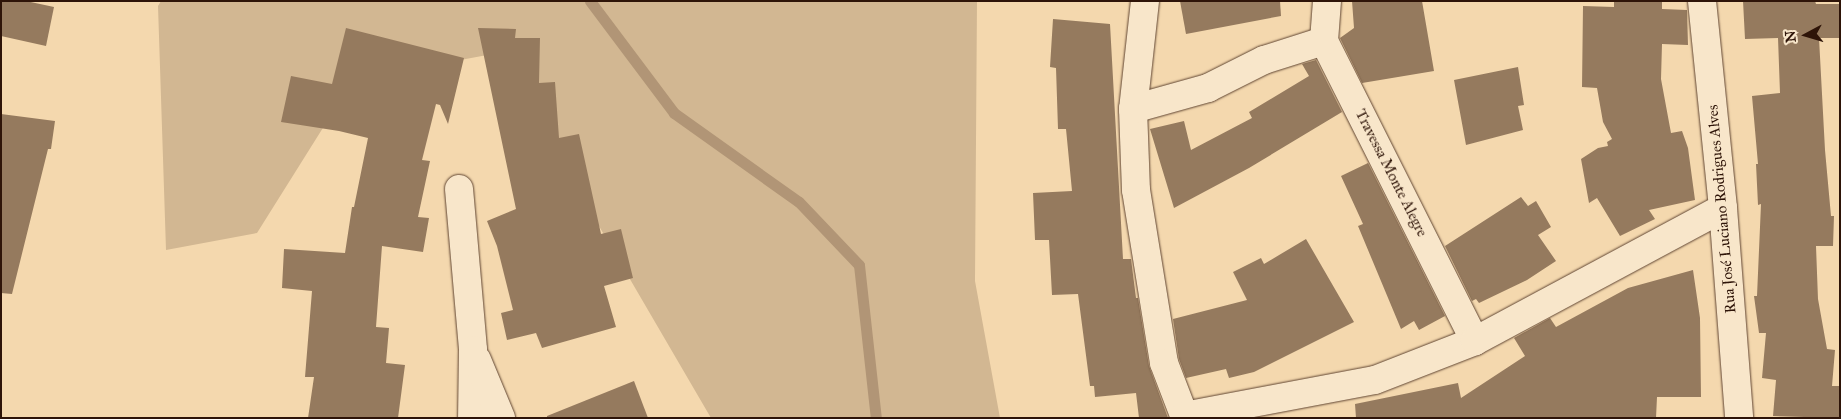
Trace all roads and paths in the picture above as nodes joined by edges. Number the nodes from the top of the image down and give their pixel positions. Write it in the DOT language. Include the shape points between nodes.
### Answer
graph roads {
  1 [pos="1145,1"];
  2 [pos="1327,1"];
  3 [pos="1702,1"];
  4 [pos="1324,41"];
  5 [pos="1133,108"];
  6 [pos="459,189"];
  7 [pos="1723,208"];
  8 [pos="1476,341"];
  9 [pos="473,350"];
  10 [pos="1184,417"];
  11 [pos="472,418"];
  12 [pos="501,418"];
  13 [pos="1739,418"];
  1 -- 5 [label="street"];
  2 -- 4 [label="street"];
  3 -- 7 [label="street, Rua José Luciano Rodrigues Alves"];
  4 -- 5 [label="street" via="1264,60 1208,88"];
  4 -- 8 [label="street, Travessa Monte Alegre"];
  5 -- 10 [label="street" via="1136,190 1164,363"];
  6 -- 9 [label="street"];
  7 -- 8 [label="street"];
  7 -- 13 [label="street, Rua José Luciano Rodrigues Alves"];
  8 -- 10 [label="street" via="1375,380"];
  9 -- 11 [label="street"];
  9 -- 12 [label="street"];
}
